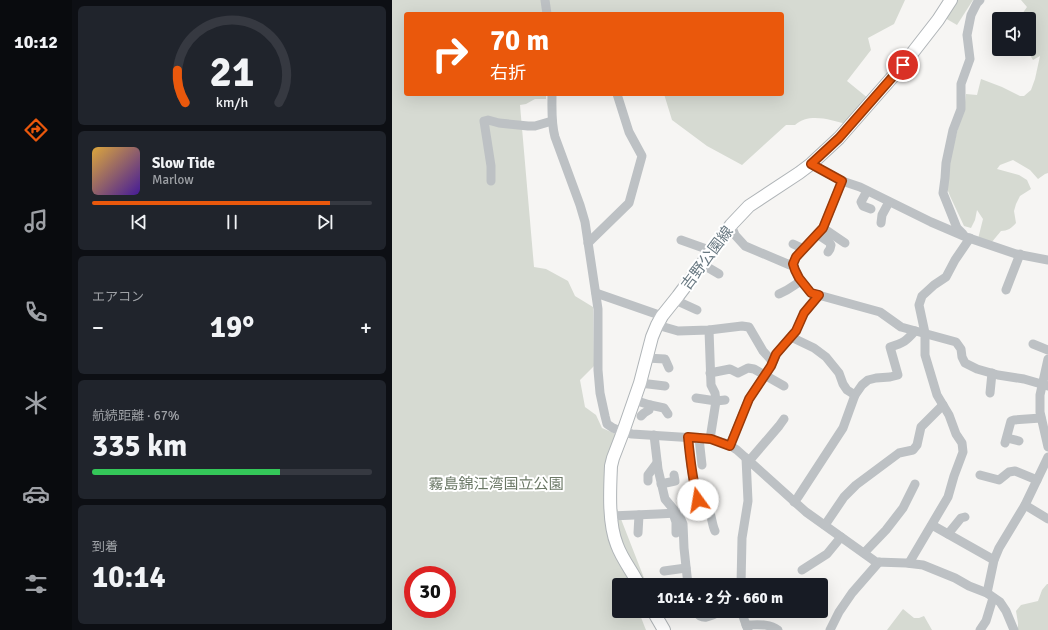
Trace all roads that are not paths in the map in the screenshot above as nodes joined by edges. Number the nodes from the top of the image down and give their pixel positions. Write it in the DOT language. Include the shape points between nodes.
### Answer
graph roads {
  1 [pos="545,0"];
  2 [pos="951,0"];
  3 [pos="980,0"];
  4 [pos="547,12"];
  5 [pos="552,96"];
  6 [pos="618,96"];
  7 [pos="552,121"];
  8 [pos="811,164"];
  9 [pos="491,181"];
  10 [pos="842,181"];
  11 [pos="867,191"];
  12 [pos="889,202"];
  13 [pos="871,209"];
  14 [pos="881,223"];
  15 [pos="731,225"];
  16 [pos="820,231"];
  17 [pos="968,237"];
  18 [pos="681,240"];
  19 [pos="588,243"];
  20 [pos="845,243"];
  21 [pos="793,244"];
  22 [pos="804,249"];
  23 [pos="712,251"];
  24 [pos="828,252"];
  25 [pos="1020,254"];
  26 [pos="1048,260"];
  27 [pos="702,264"];
  28 [pos="794,266"];
  29 [pos="719,274"];
  30 [pos="801,281"];
  31 [pos="1006,290"];
  32 [pos="596,293"];
  33 [pos="779,294"];
  34 [pos="819,295"];
  35 [pos="675,300"];
  36 [pos="697,310"];
  37 [pos="659,321"];
  38 [pos="710,330"];
  39 [pos="915,331"];
  40 [pos="925,333"];
  41 [pos="791,337"];
  42 [pos="1033,344"];
  43 [pos="1048,350"];
  44 [pos="646,358"];
  45 [pos="773,362"];
  46 [pos="1048,364"];
  47 [pos="669,368"];
  48 [pos="710,373"];
  49 [pos="992,373"];
  50 [pos="765,375"];
  51 [pos="640,383"];
  52 [pos="665,386"];
  53 [pos="784,386"];
  54 [pos="1045,386"];
  55 [pos="990,394"];
  56 [pos="855,395"];
  57 [pos="696,398"];
  58 [pos="634,400"];
  59 [pos="721,400"];
  60 [pos="650,405"];
  61 [pos="943,405"];
  62 [pos="668,410"];
  63 [pos="642,416"];
  64 [pos="1041,418"];
  65 [pos="784,419"];
  66 [pos="623,432"];
  67 [pos="654,435"];
  68 [pos="688,437"];
  69 [pos="699,438"];
  70 [pos="710,439"];
  71 [pos="1019,441"];
  72 [pos="730,446"];
  73 [pos="1048,447"];
  74 [pos="1048,457"];
  75 [pos="747,460"];
  76 [pos="657,463"];
  77 [pos="702,465"];
  78 [pos="674,475"];
  79 [pos="980,475"];
  80 [pos="1037,480"];
  81 [pos="648,481"];
  82 [pos="661,484"];
  83 [pos="915,484"];
  84 [pos="794,502"];
  85 [pos="1025,505"];
  86 [pos="701,509"];
  87 [pos="675,513"];
  88 [pos="639,515"];
  89 [pos="611,516"];
  90 [pos="965,517"];
  91 [pos="1048,520"];
  92 [pos="825,525"];
  93 [pos="932,525"];
  94 [pos="715,530"];
  95 [pos="676,532"];
  96 [pos="638,533"];
  97 [pos="948,534"];
  98 [pos="841,537"];
  99 [pos="864,553"];
  100 [pos="994,560"];
  101 [pos="879,562"];
  102 [pos="909,563"];
  103 [pos="686,568"];
  104 [pos="802,570"];
  105 [pos="664,571"];
  106 [pos="635,578"];
  107 [pos="687,578"];
  108 [pos="741,578"];
  109 [pos="990,595"];
  110 [pos="657,618"];
  111 [pos="743,618"];
  112 [pos="747,628"];
  113 [pos="664,630"];
  114 [pos="778,630"];
  115 [pos="830,630"];
  116 [pos="980,630"];
  117 [pos="1014,630"];
  1 -- 4 [label="street"];
  2 -- 8 [label="main road, 吉野公園線" via="903,65 839,138"];
  3 -- 17 [label="street" via="971,15 967,35 970,59 961,84 961,109 953,130 943,192 957,228"];
  5 -- 7 [label="street"];
  6 -- 19 [label="street" via="629,132 642,156 629,203"];
  7 -- 9 [label="street" via="528,126 484,121"];
  7 -- 19 [label="street" via="555,137 580,205"];
  8 -- 10 [label="street"];
  8 -- 15 [label="main road, 吉野公園線" via="749,206"];
  10 -- 11 [label="street"];
  10 -- 16 [label="street"];
  11 -- 12 [label="street"];
  11 -- 13 [label="street" via="861,202 863,206"];
  12 -- 14 [label="street"];
  12 -- 17 [label="street"];
  15 -- 23 [label="main road, 吉野公園線"];
  15 -- 28 [label="street" via="735,235 745,246"];
  16 -- 20 [label="street"];
  16 -- 22 [label="street"];
  16 -- 24 [label="street" via="831,245"];
  17 -- 25 [label="street"];
  17 -- 40 [label="street" via="946,277 922,296 919,305"];
  18 -- 23 [label="street"];
  19 -- 32 [label="street"];
  21 -- 22 [label="street"];
  22 -- 28 [label="street" via="796,257"];
  23 -- 27 [label="main road, 吉野公園線"];
  25 -- 26 [label="street"];
  25 -- 31 [label="street"];
  27 -- 29 [label="street"];
  27 -- 35 [label="main road, 吉野公園線"];
  28 -- 30 [label="street"];
  30 -- 33 [label="street"];
  30 -- 34 [label="street" via="811,293"];
  32 -- 37 [label="street"];
  32 -- 66 [label="street" via="598,370 602,403 607,424"];
  34 -- 39 [label="street" via="880,312 902,327"];
  34 -- 41 [label="street" via="804,313"];
  35 -- 36 [label="street"];
  35 -- 37 [label="main road, 吉野公園線"];
  37 -- 38 [label="street" via="678,331"];
  37 -- 44 [label="main road, 吉野公園線"];
  38 -- 45 [label="street" via="750,327 763,351"];
  38 -- 48 [label="street"];
  39 -- 40 [label="street"];
  39 -- 56 [label="street" via="901,344 890,347 898,374 868,380"];
  40 -- 49 [label="street" via="956,342 966,363"];
  40 -- 61 [label="street" via="925,355"];
  41 -- 45 [label="street" via="776,354"];
  41 -- 56 [label="street" via="826,357 839,373 847,390"];
  42 -- 43 [label="street"];
  44 -- 47 [label="street" via="665,359"];
  44 -- 51 [label="main road, 吉野公園線"];
  45 -- 50 [label="street"];
  46 -- 54 [label="street"];
  48 -- 50 [label="street" via="730,369 738,373 748,368"];
  48 -- 59 [label="street" via="711,385"];
  49 -- 54 [label="street"];
  49 -- 55 [label="street"];
  50 -- 53 [label="street"];
  50 -- 72 [label="street" via="749,399"];
  51 -- 52 [label="street"];
  51 -- 58 [label="main road, 吉野公園線"];
  54 -- 64 [label="street" via="1040,395"];
  56 -- 84 [label="street" via="843,428"];
  57 -- 59 [label="street"];
  58 -- 60 [label="street"];
  58 -- 66 [label="main road, 吉野公園線"];
  59 -- 70 [label="street"];
  60 -- 62 [label="street"];
  60 -- 63 [label="street" via="649,410"];
  61 -- 92 [label="street" via="921,427 917,445 913,450 899,453 856,485 844,496"];
  61 -- 93 [label="street" via="962,444 963,452 948,498"];
  64 -- 71 [label="street" via="1011,421 1006,440"];
  64 -- 73 [label="street"];
  65 -- 75 [label="street"];
  66 -- 67 [label="street"];
  66 -- 89 [label="main road, 吉野公園線" via="613,458"];
  67 -- 68 [label="street"];
  67 -- 76 [label="street"];
  68 -- 69 [label="street"];
  68 -- 86 [label="street" via="695,491"];
  69 -- 70 [label="street"];
  69 -- 77 [label="street"];
  70 -- 72 [label="street"];
  72 -- 75 [label="street"];
  74 -- 80 [label="street"];
  75 -- 84 [label="street"];
  75 -- 108 [label="street" via="748,501 742,538"];
  76 -- 81 [label="street" via="648,475"];
  76 -- 82 [label="street"];
  78 -- 82 [label="street" via="675,481"];
  79 -- 80 [label="street" via="1000,480 1009,472 1015,471"];
  80 -- 85 [label="street"];
  82 -- 87 [label="street" via="665,499"];
  83 -- 99 [label="street" via="903,508"];
  84 -- 92 [label="street"];
  85 -- 91 [label="street"];
  85 -- 100 [label="street"];
  86 -- 87 [label="street"];
  86 -- 94 [label="street" via="709,510"];
  87 -- 88 [label="street"];
  87 -- 95 [label="street"];
  87 -- 103 [label="street" via="680,517 682,524"];
  88 -- 89 [label="street"];
  88 -- 96 [label="street"];
  89 -- 106 [label="main road, 吉野公園線" via="616,544"];
  90 -- 97 [label="street" via="961,518"];
  92 -- 98 [label="street"];
  93 -- 97 [label="street"];
  93 -- 102 [label="street"];
  97 -- 100 [label="street"];
  98 -- 99 [label="street"];
  98 -- 104 [label="street" via="827,554"];
  99 -- 101 [label="street"];
  100 -- 109 [label="street"];
  101 -- 102 [label="street"];
  101 -- 115 [label="street" via="852,593"];
  102 -- 109 [label="street" via="924,565"];
  103 -- 105 [label="street"];
  103 -- 107 [label="street"];
  109 -- 116 [label="street" via="986,620"];
  109 -- 117 [label="street" via="1000,602"];
  110 -- 113 [label="main road"];
  111 -- 112 [label="street"];
  112 -- 114 [label="street" via="769,626"];
}
